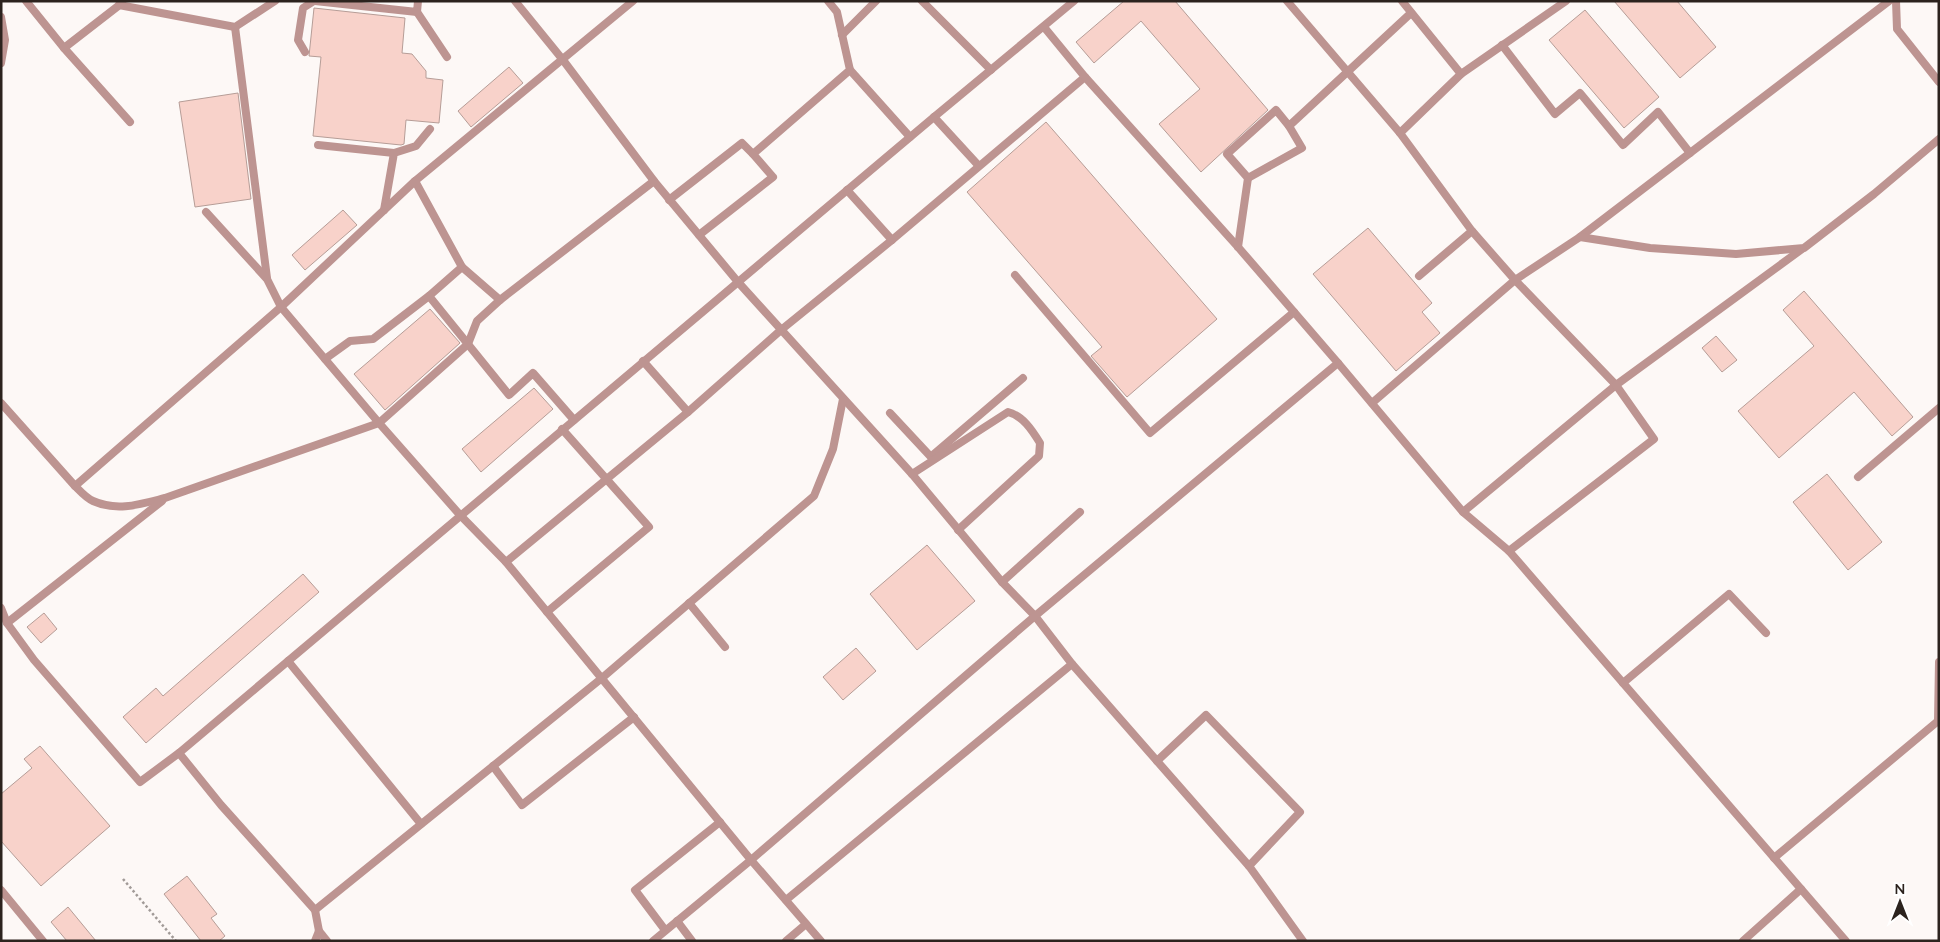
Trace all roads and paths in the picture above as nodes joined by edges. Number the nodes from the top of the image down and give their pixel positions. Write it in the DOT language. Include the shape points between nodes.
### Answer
graph roads {
  1 [pos="26,1"];
  2 [pos="274,1"];
  3 [pos="314,1"];
  4 [pos="418,1"];
  5 [pos="515,1"];
  6 [pos="633,1"];
  7 [pos="828,1"];
  8 [pos="876,1"];
  9 [pos="922,1"];
  10 [pos="1074,1"];
  11 [pos="1402,1"];
  12 [pos="1566,1"];
  13 [pos="1889,1"];
  14 [pos="1896,1"];
  15 [pos="1290,2"];
  16 [pos="122,3"];
  17 [pos="417,12"];
  18 [pos="1411,13"];
  19 [pos="1,17"];
  20 [pos="235,27"];
  21 [pos="1044,27"];
  22 [pos="842,35"];
  23 [pos="1502,45"];
  24 [pos="64,48"];
  25 [pos="306,52"];
  26 [pos="447,57"];
  27 [pos="563,60"];
  28 [pos="1,64"];
  29 [pos="850,70"];
  30 [pos="992,70"];
  31 [pos="1348,72"];
  32 [pos="1461,74"];
  33 [pos="1085,77"];
  34 [pos="1939,82"];
  35 [pos="934,117"];
  36 [pos="130,122"];
  37 [pos="1289,126"];
  38 [pos="430,129"];
  39 [pos="1400,134"];
  40 [pos="910,137"];
  41 [pos="1939,139"];
  42 [pos="318,145"];
  43 [pos="394,153"];
  44 [pos="1690,153"];
  45 [pos="752,154"];
  46 [pos="978,166"];
  47 [pos="1248,178"];
  48 [pos="415,181"];
  49 [pos="654,181"];
  50 [pos="847,190"];
  51 [pos="669,200"];
  52 [pos="384,210"];
  53 [pos="206,212"];
  54 [pos="1472,231"];
  55 [pos="699,235"];
  56 [pos="1580,237"];
  57 [pos="892,240"];
  58 [pos="1238,247"];
  59 [pos="1804,248"];
  60 [pos="462,267"];
  61 [pos="1015,275"];
  62 [pos="1419,276"];
  63 [pos="267,279"];
  64 [pos="1515,280"];
  65 [pos="738,282"];
  66 [pos="429,296"];
  67 [pos="500,300"];
  68 [pos="282,307"];
  69 [pos="1294,312"];
  70 [pos="781,330"];
  71 [pos="468,344"];
  72 [pos="325,359"];
  73 [pos="644,361"];
  74 [pos="1338,363"];
  75 [pos="1024,378"];
  76 [pos="1616,385"];
  77 [pos="843,399"];
  78 [pos="1,403"];
  79 [pos="1372,403"];
  80 [pos="1939,408"];
  81 [pos="688,412"];
  82 [pos="890,413"];
  83 [pos="574,420"];
  84 [pos="379,423"];
  85 [pos="562,429"];
  86 [pos="931,457"];
  87 [pos="912,474"];
  88 [pos="1858,477"];
  89 [pos="606,480"];
  90 [pos="75,486"];
  91 [pos="165,498"];
  92 [pos="1080,512"];
  93 [pos="1463,512"];
  94 [pos="460,515"];
  95 [pos="958,530"];
  96 [pos="1509,551"];
  97 [pos="506,562"];
  98 [pos="1002,582"];
  99 [pos="689,604"];
  100 [pos="1,608"];
  101 [pos="547,612"];
  102 [pos="1035,616"];
  103 [pos="7,623"];
  104 [pos="1766,633"];
  105 [pos="725,647"];
  106 [pos="288,661"];
  107 [pos="1939,662"];
  108 [pos="1072,664"];
  109 [pos="602,678"];
  110 [pos="1623,683"];
  111 [pos="634,717"];
  112 [pos="179,753"];
  113 [pos="1157,761"];
  114 [pos="493,766"];
  115 [pos="720,822"];
  116 [pos="421,824"];
  117 [pos="1774,858"];
  118 [pos="751,860"];
  119 [pos="1249,866"];
  120 [pos="123,879"];
  121 [pos="1801,889"];
  122 [pos="1,890"];
  123 [pos="786,900"];
  124 [pos="315,910"];
  125 [pos="677,921"];
  126 [pos="806,924"];
  127 [pos="665,930"];
  128 [pos="319,931"];
  129 [pos="43,941"];
  130 [pos="176,941"];
  131 [pos="315,941"];
  132 [pos="327,941"];
  133 [pos="653,941"];
  134 [pos="692,941"];
  135 [pos="786,941"];
  136 [pos="821,941"];
  137 [pos="1303,941"];
  138 [pos="1743,941"];
  139 [pos="1846,941"];
  1 -- 24 [label="lane"];
  2 -- 20 [label="lane"];
  3 -- 17 [label="lane"];
  3 -- 25 [label="lane" via="303,8 298,40"];
  4 -- 17 [label="lane"];
  5 -- 27 [label="lane"];
  6 -- 27 [label="lane"];
  7 -- 22 [label="lane" via="837,12"];
  8 -- 22 [label="lane"];
  9 -- 30 [label="lane"];
  10 -- 21 [label="lane"];
  11 -- 18 [label="lane"];
  12 -- 23 [label="lane"];
  13 -- 44 [label="lane"];
  14 -- 34 [label="lane" via="1897,29"];
  15 -- 31 [label="lane"];
  16 -- 20 [label="lane"];
  16 -- 24 [label="lane"];
  17 -- 26 [label="lane"];
  18 -- 31 [label="lane"];
  18 -- 32 [label="lane"];
  19 -- 28 [label="lane" via="5,40"];
  20 -- 63 [label="lane"];
  21 -- 30 [label="lane"];
  21 -- 33 [label="lane"];
  22 -- 29 [label="lane"];
  23 -- 32 [label="lane"];
  23 -- 44 [label="lane" via="1554,114 1580,93 1623,145 1658,112"];
  24 -- 36 [label="lane"];
  27 -- 48 [label="lane"];
  27 -- 49 [label="lane"];
  29 -- 40 [label="lane"];
  29 -- 45 [label="lane"];
  30 -- 35 [label="lane"];
  31 -- 37 [label="lane"];
  31 -- 39 [label="lane"];
  32 -- 39 [label="lane"];
  33 -- 46 [label="lane"];
  33 -- 58 [label="lane"];
  35 -- 40 [label="lane"];
  35 -- 46 [label="lane"];
  37 -- 47 [label="lane" via="1302,148"];
  37 -- 47 [label="lane" via="1276,110 1227,154"];
  38 -- 43 [label="lane" via="416,146"];
  39 -- 54 [label="lane"];
  40 -- 50 [label="lane"];
  41 -- 59 [label="lane"];
  42 -- 43 [label="lane"];
  43 -- 52 [label="lane"];
  44 -- 56 [label="lane"];
  45 -- 51 [label="lane" via="742,142"];
  45 -- 55 [label="lane" via="772,177"];
  46 -- 57 [label="lane"];
  47 -- 58 [label="lane"];
  48 -- 52 [label="lane"];
  48 -- 60 [label="lane"];
  49 -- 51 [label="lane"];
  49 -- 67 [label="lane"];
  50 -- 57 [label="lane"];
  50 -- 65 [label="lane"];
  51 -- 55 [label="lane"];
  52 -- 68 [label="lane"];
  53 -- 63 [label="lane"];
  54 -- 62 [label="lane"];
  54 -- 64 [label="lane"];
  55 -- 65 [label="lane"];
  56 -- 59 [label="lane" via="1650,248 1736,254"];
  56 -- 64 [label="lane"];
  57 -- 70 [label="lane"];
  58 -- 69 [label="lane"];
  59 -- 76 [label="lane"];
  60 -- 66 [label="lane"];
  60 -- 67 [label="lane"];
  61 -- 69 [label="lane" via="1150,433"];
  63 -- 68 [label="lane"];
  64 -- 76 [label="lane"];
  64 -- 79 [label="lane"];
  65 -- 70 [label="lane"];
  65 -- 73 [label="lane"];
  66 -- 71 [label="lane"];
  66 -- 72 [label="lane" via="373,339 350,341"];
  67 -- 71 [label="lane" via="477,321"];
  68 -- 72 [label="lane"];
  68 -- 90 [label="lane"];
  69 -- 74 [label="lane"];
  70 -- 77 [label="lane"];
  70 -- 81 [label="lane"];
  71 -- 83 [label="lane" via="509,395 532,373"];
  71 -- 84 [label="lane"];
  72 -- 84 [label="lane"];
  73 -- 81 [label="lane"];
  73 -- 83 [label="lane"];
  74 -- 79 [label="lane"];
  74 -- 102 [label="lane"];
  75 -- 86 [label="lane"];
  76 -- 93 [label="lane"];
  76 -- 96 [label="lane" via="1654,439"];
  77 -- 87 [label="lane"];
  77 -- 99 [label="lane" via="833,449 814,496"];
  78 -- 90 [label="lane"];
  79 -- 93 [label="lane"];
  80 -- 88 [label="lane"];
  81 -- 89 [label="lane"];
  82 -- 86 [label="lane"];
  83 -- 85 [label="lane"];
  84 -- 91 [label="lane"];
  84 -- 94 [label="lane"];
  85 -- 89 [label="lane"];
  85 -- 94 [label="lane"];
  86 -- 87 [label="lane"];
  87 -- 95 [label="lane"];
  87 -- 95 [label="lane" via="1008,412 1017,415 1031,429 1040,443 1039,456"];
  89 -- 97 [label="lane"];
  89 -- 101 [label="lane" via="649,527"];
  90 -- 91 [label="lane" via="92,500 112,507 133,506"];
  91 -- 103 [label="lane"];
  92 -- 98 [label="lane"];
  93 -- 96 [label="lane"];
  94 -- 97 [label="lane"];
  94 -- 106 [label="lane"];
  95 -- 98 [label="lane"];
  96 -- 110 [label="lane"];
  97 -- 101 [label="lane"];
  98 -- 102 [label="lane"];
  99 -- 105 [label="lane"];
  99 -- 109 [label="lane"];
  100 -- 103 [label="lane"];
  101 -- 109 [label="lane"];
  102 -- 108 [label="lane"];
  102 -- 118 [label="lane"];
  103 -- 112 [label="lane" via="34,660 140,782"];
  104 -- 110 [label="lane" via="1729,594"];
  106 -- 112 [label="lane"];
  106 -- 116 [label="lane"];
  107 -- 117 [label="lane" via="1938,721"];
  108 -- 113 [label="lane"];
  108 -- 123 [label="lane"];
  109 -- 111 [label="lane"];
  109 -- 114 [label="lane"];
  110 -- 117 [label="lane"];
  111 -- 114 [label="lane" via="522,805"];
  111 -- 115 [label="lane"];
  112 -- 124 [label="lane"];
  113 -- 119 [label="lane"];
  113 -- 119 [label="lane" via="1206,715 1300,812"];
  114 -- 116 [label="lane"];
  115 -- 118 [label="lane"];
  115 -- 127 [label="lane" via="636,890"];
  116 -- 124 [label="lane"];
  117 -- 121 [label="lane"];
  118 -- 123 [label="lane"];
  118 -- 125 [label="lane"];
  119 -- 137 [label="lane"];
  120 -- 130 [label="path"];
  121 -- 138 [label="lane"];
  121 -- 139 [label="lane"];
  122 -- 129 [label="lane"];
  123 -- 126 [label="lane"];
  124 -- 128 [label="lane"];
  125 -- 127 [label="lane"];
  125 -- 134 [label="lane"];
  126 -- 135 [label="lane"];
  126 -- 136 [label="lane"];
  127 -- 133 [label="lane"];
  128 -- 131 [label="lane"];
  128 -- 132 [label="lane"];
}
